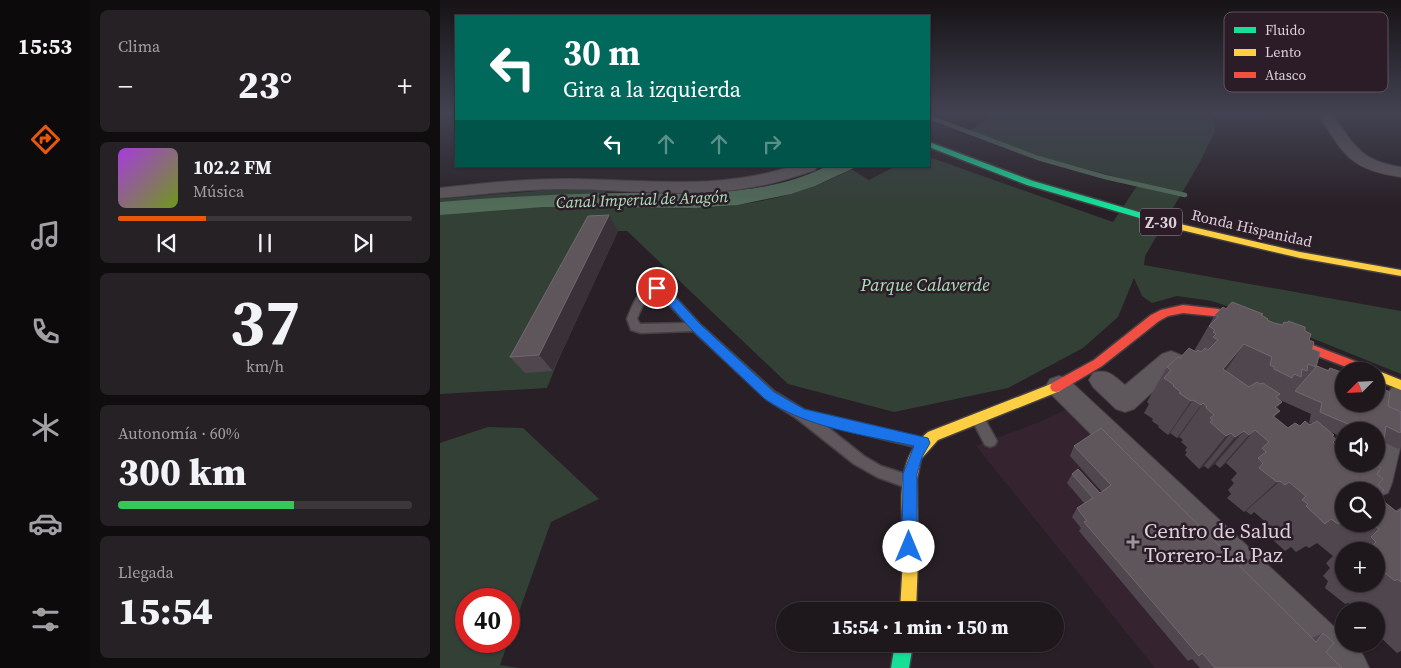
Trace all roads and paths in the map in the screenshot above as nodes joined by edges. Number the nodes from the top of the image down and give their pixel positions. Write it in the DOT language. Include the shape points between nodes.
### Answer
graph roads {
  1 [pos="930,144"];
  2 [pos="962,144"];
  3 [pos="1347,144"];
  4 [pos="806,167"];
  5 [pos="1032,171"];
  6 [pos="1401,172"];
  7 [pos="1050,177"];
  8 [pos="440,193"];
  9 [pos="1125,198"];
  10 [pos="1401,273"];
  11 [pos="696,327"];
  12 [pos="1345,362"];
  13 [pos="1194,376"];
  14 [pos="1102,380"];
  15 [pos="1385,381"];
  16 [pos="1059,386"];
  17 [pos="1400,390"];
  18 [pos="801,414"];
  19 [pos="978,420"];
  20 [pos="990,441"];
  21 [pos="923,443"];
  22 [pos="909,481"];
  23 [pos="1377,482"];
  24 [pos="908,602"];
  25 [pos="903,652"];
  26 [pos="900,668"];
  27 [pos="1350,668"];
  1 -- 10 [label="main road, Ronda Hispanidad / Z-30" via="1013,178 1192,231"];
  2 -- 5 [label="main road"];
  3 -- 6 [label="street" via="1368,166"];
  4 -- 8 [label="street" via="780,177 738,186 684,188 550,184"];
  7 -- 9 [label="main road, Z-30"];
  11 -- 11 [label="lane" via="663,290 657,288 642,295 632,319 635,327 641,329"];
  11 -- 18 [label="lane" via="770,395"];
  12 -- 16 [label="main road" via="1230,316 1189,308 1166,312 1155,318 1110,354"];
  13 -- 14 [label="street" via="1171,362 1125,401"];
  15 -- 17 [label="main road"];
  16 -- 19 [label="main road"];
  16 -- 27 [label="street"];
  17 -- 23 [label="street"];
  18 -- 21 [label="lane"];
  18 -- 22 [label="lane" via="859,460 877,471"];
  19 -- 20 [label="lane"];
  19 -- 21 [label="main road" via="933,436"];
  21 -- 22 [label="main road"];
  22 -- 24 [label="main road"];
  25 -- 26 [label="main road"];
}
